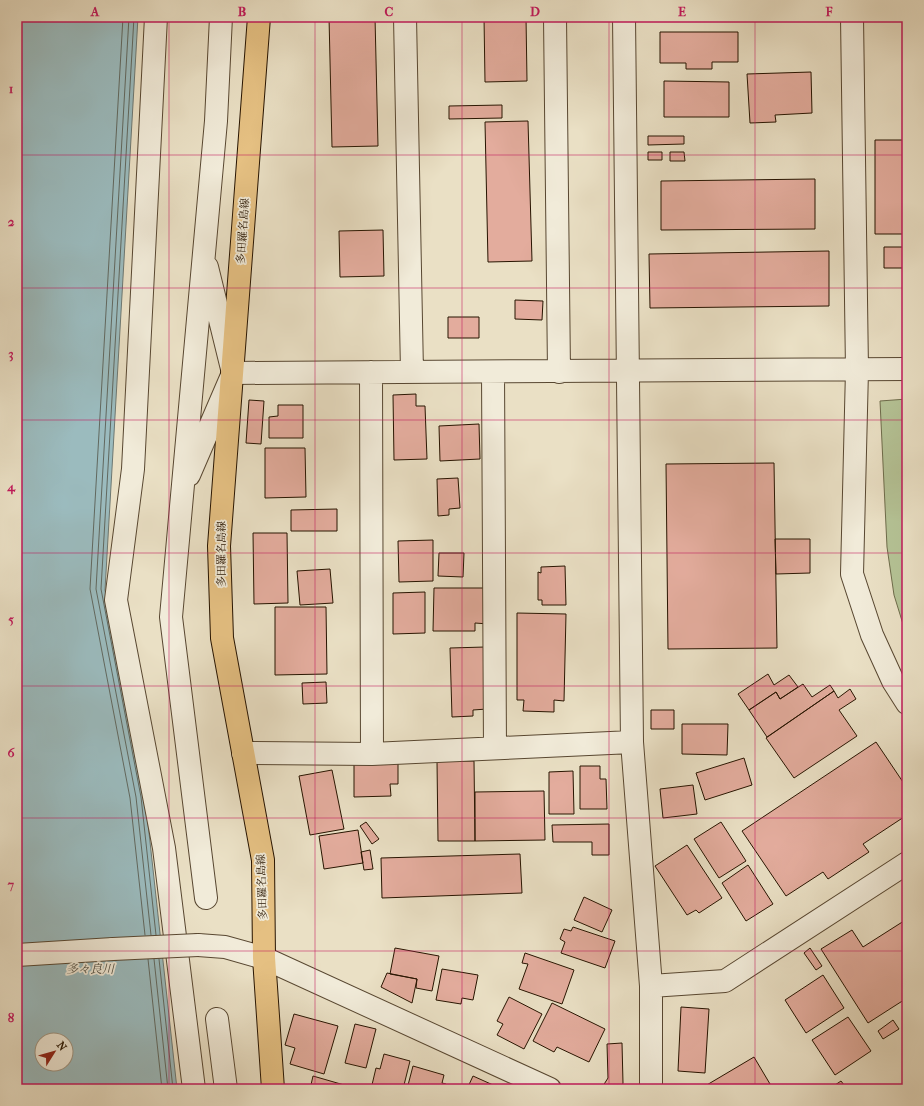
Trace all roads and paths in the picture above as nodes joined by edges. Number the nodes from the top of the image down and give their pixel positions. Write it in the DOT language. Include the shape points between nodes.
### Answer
graph roads {
  1 [pos="156,17"];
  2 [pos="221,17"];
  3 [pos="259,17"];
  4 [pos="405,17"];
  5 [pos="555,17"];
  6 [pos="624,17"];
  7 [pos="852,17"];
  8 [pos="203,250"];
  9 [pos="857,370"];
  10 [pos="907,370"];
  11 [pos="627,371"];
  12 [pos="371,372"];
  13 [pos="412,372"];
  14 [pos="493,372"];
  15 [pos="559,372"];
  16 [pos="232,373"];
  17 [pos="182,493"];
  18 [pos="907,703"];
  19 [pos="632,742"];
  20 [pos="495,748"];
  21 [pos="243,752"];
  22 [pos="372,754"];
  23 [pos="907,863"];
  24 [pos="206,898"];
  25 [pos="17,955"];
  26 [pos="264,958"];
  27 [pos="651,986"];
  28 [pos="217,1019"];
  29 [pos="194,1089"];
  30 [pos="226,1089"];
  31 [pos="273,1089"];
  32 [pos="550,1089"];
  33 [pos="651,1089"];
  1 -- 29 [label="street" via="133,469 116,600 164,848"];
  2 -- 8 [label="street" via="216,122"];
  3 -- 16 [label="main road, 多田羅名島線"];
  4 -- 13 [label="street"];
  5 -- 15 [label="street"];
  6 -- 11 [label="street"];
  7 -- 9 [label="street"];
  8 -- 16 [label="street"];
  8 -- 17 [label="street"];
  9 -- 10 [label="street"];
  9 -- 11 [label="street"];
  9 -- 18 [label="street" via="852,574 872,635 893,681"];
  11 -- 15 [label="street"];
  11 -- 19 [label="street"];
  12 -- 13 [label="street"];
  12 -- 16 [label="street"];
  12 -- 22 [label="street"];
  13 -- 14 [label="street"];
  14 -- 15 [label="street"];
  14 -- 20 [label="street"];
  16 -- 17 [label="street"];
  16 -- 21 [label="main road, 多田羅名島線" via="218,546 222,638"];
  17 -- 24 [label="street" via="171,618"];
  19 -- 20 [label="street"];
  19 -- 27 [label="street"];
  20 -- 22 [label="street"];
  21 -- 22 [label="street"];
  21 -- 26 [label="main road, 多田羅名島線" via="263,860"];
  23 -- 27 [label="street" via="725,981"];
  25 -- 26 [label="street, bridge" via="198,946 225,947"];
  26 -- 31 [label="main road, 多田羅名島線"];
  26 -- 32 [label="street"];
  27 -- 33 [label="street"];
  28 -- 30 [label="street"];
}
